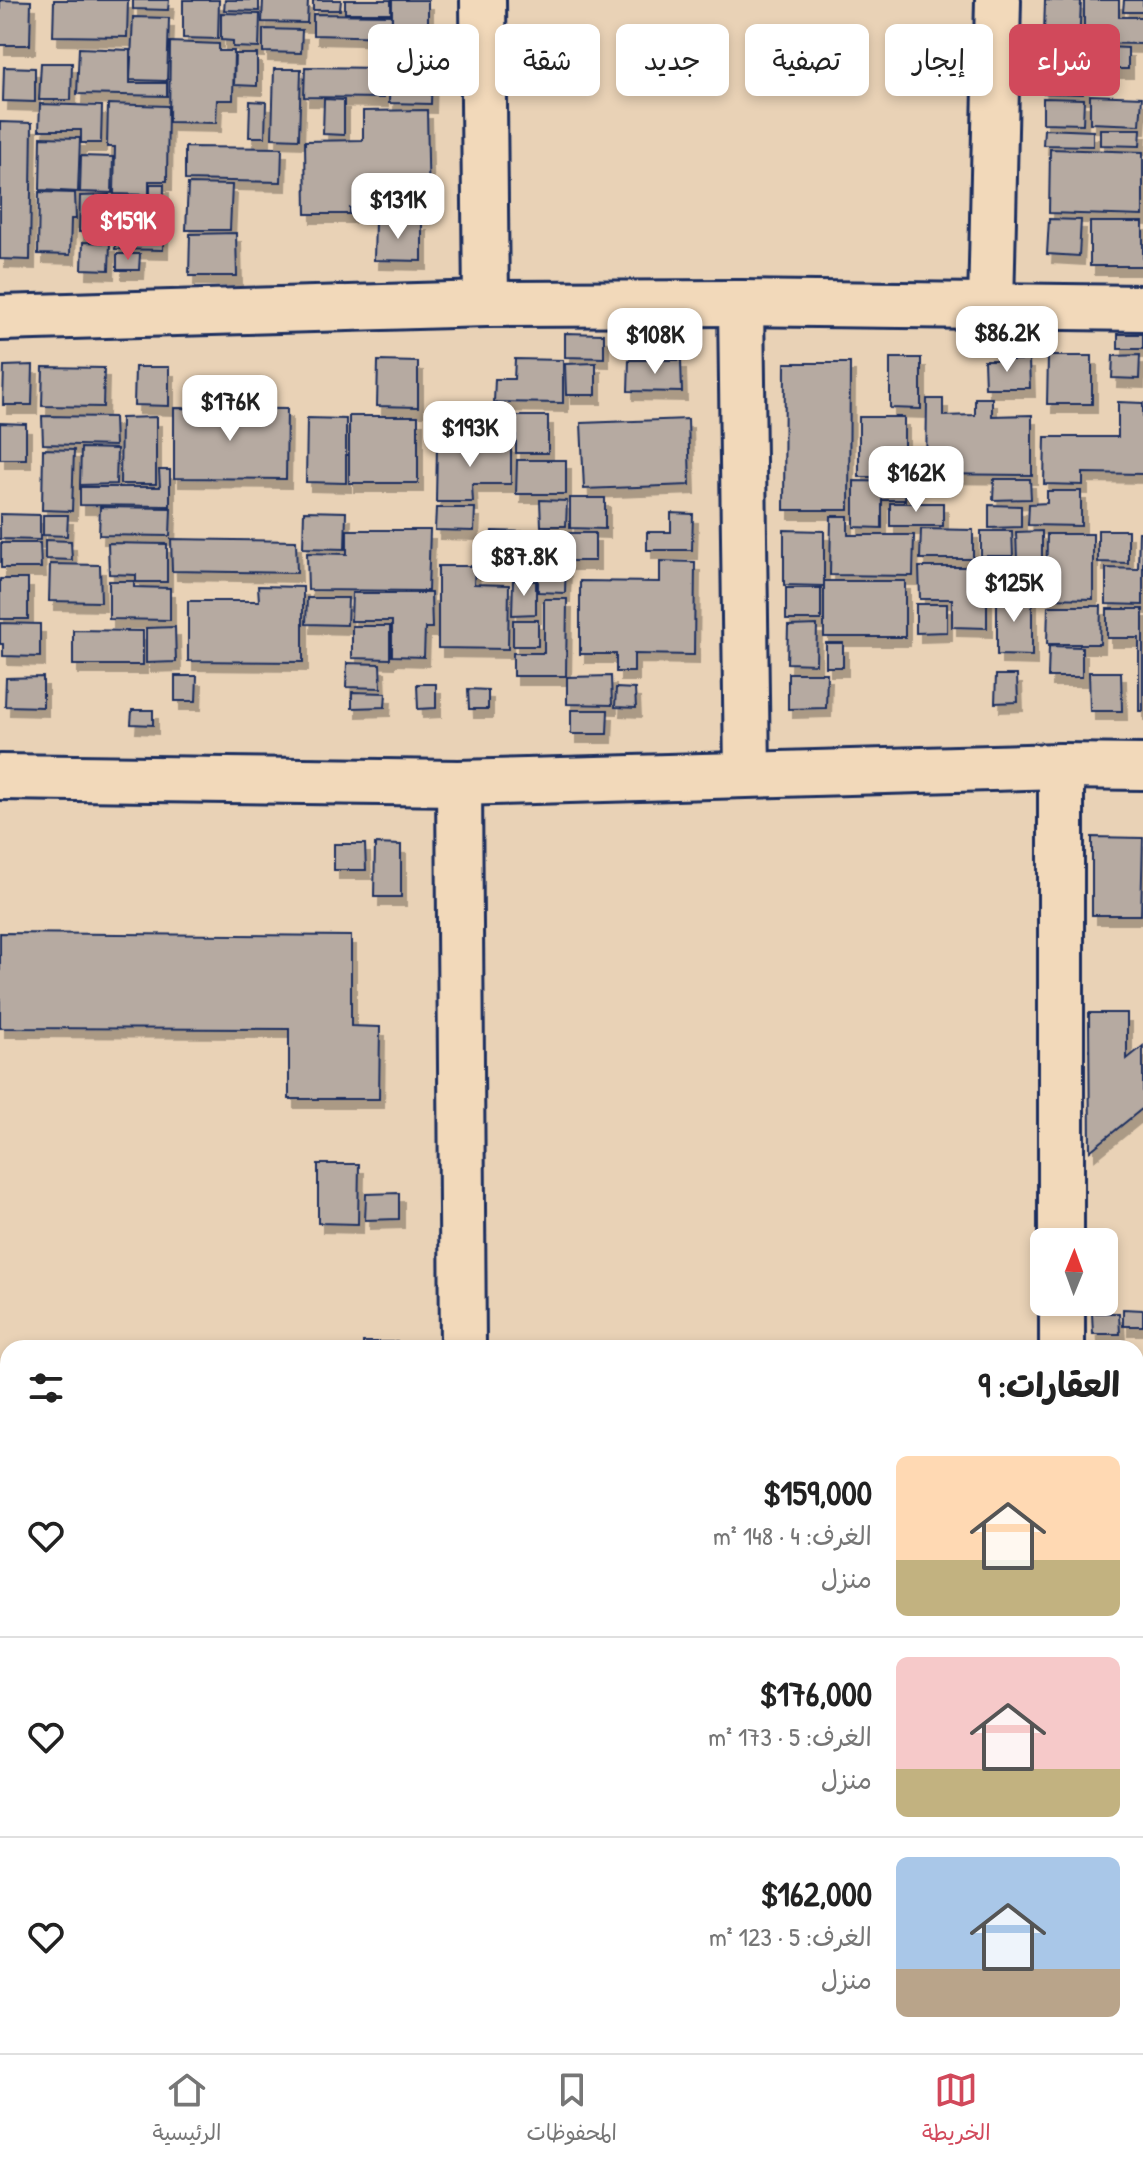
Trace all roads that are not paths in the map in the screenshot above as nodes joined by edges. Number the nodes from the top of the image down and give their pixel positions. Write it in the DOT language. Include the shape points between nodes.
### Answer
graph roads {
  1 [pos="483,0"];
  2 [pos="998,0"];
  3 [pos="741,303"];
  4 [pos="486,304"];
  5 [pos="991,306"];
  6 [pos="1143,308"];
  7 [pos="0,318"];
  8 [pos="1061,766"];
  9 [pos="1143,767"];
  10 [pos="747,774"];
  11 [pos="0,777"];
  12 [pos="459,783"];
  13 [pos="1061,1228"];
  14 [pos="1062,1316"];
  15 [pos="463,1340"];
  16 [pos="1062,1340"];
  1 -- 4 [label="street"];
  2 -- 5 [label="street"];
  3 -- 4 [label="street"];
  3 -- 5 [label="street"];
  3 -- 10 [label="street"];
  4 -- 7 [label="street"];
  5 -- 6 [label="street"];
  8 -- 9 [label="street"];
  8 -- 10 [label="street"];
  8 -- 13 [label="street"];
  10 -- 12 [label="street"];
  11 -- 12 [label="street"];
  12 -- 15 [label="street"];
  14 -- 16 [label="street"];
}
